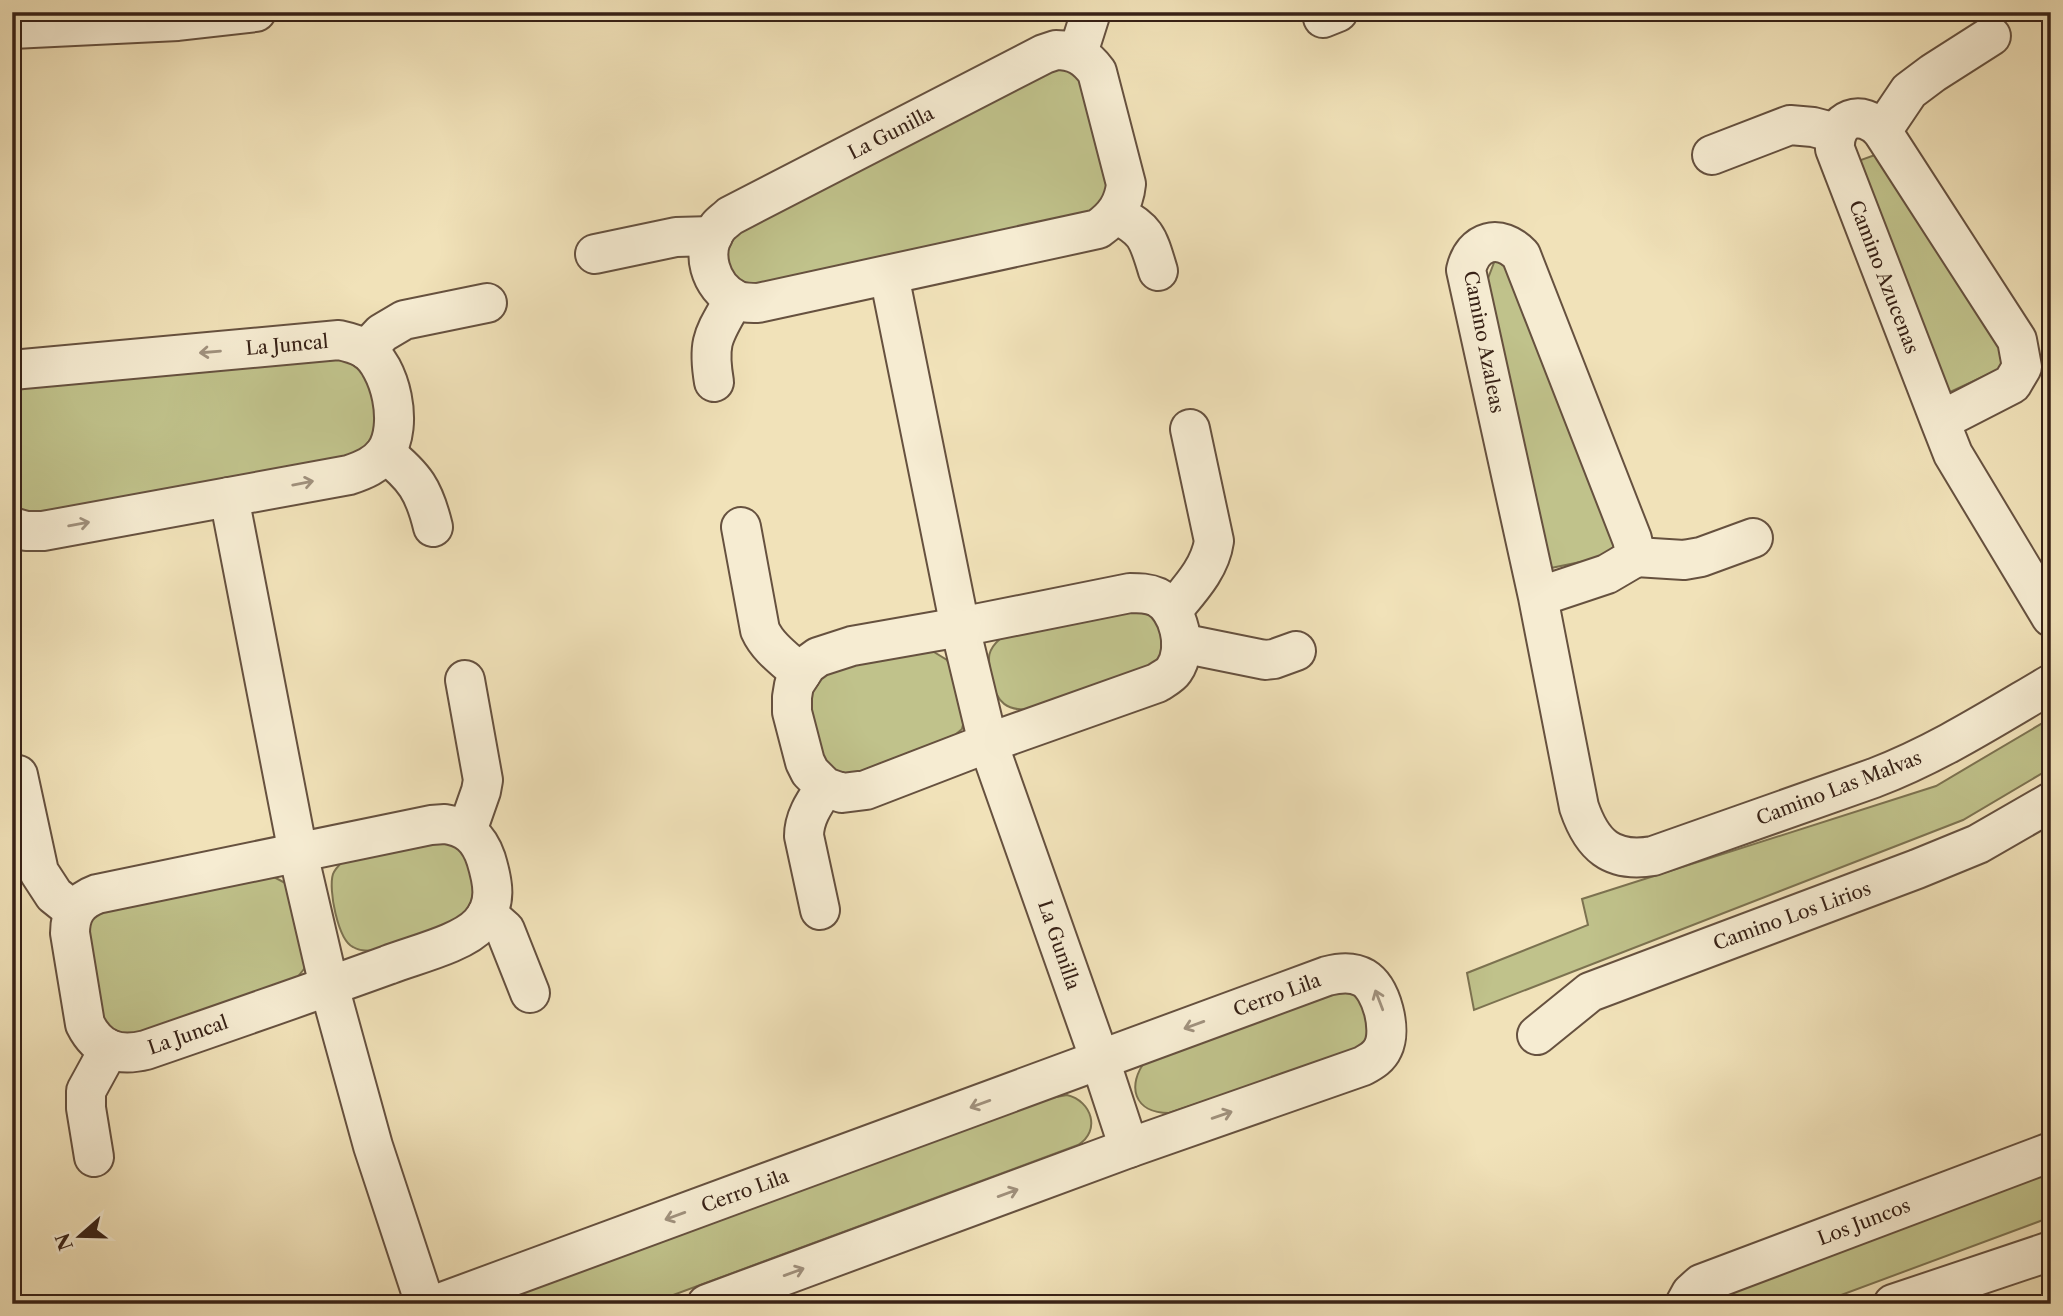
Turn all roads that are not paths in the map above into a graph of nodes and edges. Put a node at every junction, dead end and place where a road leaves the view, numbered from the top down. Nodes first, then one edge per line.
1 (256, 12) edge
2 (1091, 12) edge
3 (12, 29) edge
4 (1990, 36) dead end
5 (1078, 53) junction
6 (1882, 131) junction
7 (1836, 133) junction
8 (1712, 155) dead end
9 (1115, 214) junction
10 (713, 236) junction
11 (595, 254) dead end
12 (1158, 271) dead end
13 (889, 275) junction
14 (734, 299) junction
15 (487, 303) dead end
16 (366, 350) junction
17 (2037, 366) edge
18 (12, 370) edge
19 (714, 382) dead end
20 (1940, 421) junction
21 (1190, 429) dead end
22 (385, 453) junction
23 (229, 497) junction
24 (12, 527) edge
25 (433, 527) dead end
26 (741, 527) dead end
27 (1754, 538) dead end
28 (1636, 557) junction
29 (1538, 597) junction
30 (2051, 617) edge
31 (960, 627) junction
32 (1177, 627) junction
33 (1296, 651) dead end
34 (801, 674) junction
35 (465, 680) dead end
36 (2051, 684) edge
37 (988, 743) junction
38 (18, 775) dead end
39 (825, 787) junction
40 (2051, 802) edge
41 (467, 831) junction
42 (299, 853) junction
43 (1614, 854) joint
44 (820, 909) dead end
45 (74, 911) junction
46 (487, 914) junction
47 (329, 986) junction
48 (530, 993) dead end
49 (1537, 1035) dead end
50 (109, 1049) junction
51 (1100, 1060) junction
52 (1129, 1148) junction
53 (2051, 1152) edge
54 (94, 1157) dead end
55 (2051, 1251) edge
56 (425, 1304) edge
57 (437, 1304) edge
58 (707, 1304) edge
59 (1685, 1304) edge
60 (1893, 1304) edge

1 - 3 street
2 - 5 street
4 - 6 street
5 - 9 street
5 - 10 street, La Gunilla
6 - 7 street
6 - 17 street
7 - 8 street
7 - 20 street, Camino Azucenas
9 - 12 street
9 - 13 street
10 - 11 street
10 - 14 street
13 - 14 street
13 - 31 street, La Gunilla
14 - 19 street
15 - 16 street
16 -> 18 street, La Juncal
16 - 22 street
17 - 20 street
20 - 30 street, Camino Azucenas
21 - 32 street
23 -> 22 street
22 - 25 street
24 -> 23 street
23 - 42 street
26 - 34 street
27 - 28 street
28 - 29 street
28 - 29 street, Camino Azaleas
29 - 43 street, Camino Azaleas
31 - 32 street
31 - 34 street
31 - 37 street, La Gunilla
32 - 33 street
32 - 37 street
34 - 39 street
35 - 41 street
36 - 43 street, Camino Las Malvas
37 - 39 street
37 - 51 street, La Gunilla
38 - 45 street
39 - 44 street
40 - 49 street, Camino Los Lirios
41 - 42 street
41 - 46 street
42 - 45 street
42 - 47 street
45 - 50 street
46 - 47 street, La Juncal
46 - 48 street
47 - 50 street, La Juncal
47 - 56 street
50 - 54 street
51 - 52 street, La Gunilla
52 -> 51 street, Cerro Lila
51 -> 57 street, Cerro Lila
58 -> 52 street, Cerro Lila
53 - 59 street, Los Juncos
55 - 60 street

